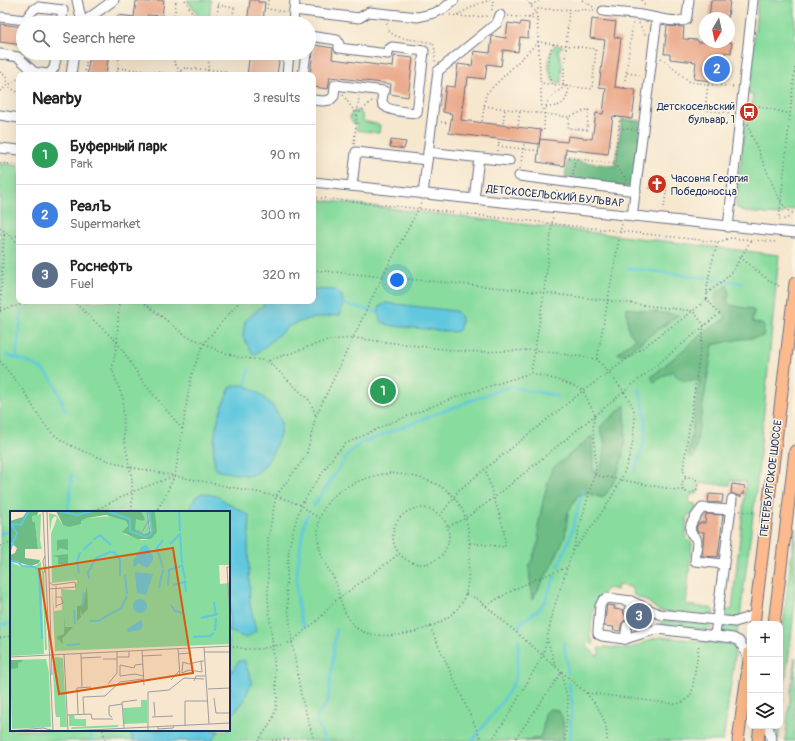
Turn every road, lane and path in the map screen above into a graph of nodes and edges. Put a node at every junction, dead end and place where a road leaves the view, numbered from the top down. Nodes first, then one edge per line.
1 (77, 0) edge
2 (114, 0) edge
3 (176, 0) edge
4 (185, 0) edge
5 (218, 0) edge
6 (268, 0) edge
7 (295, 0) edge
8 (454, 0) edge
9 (490, 0) edge
10 (527, 0) edge
11 (540, 0) edge
12 (582, 0) edge
13 (641, 0) edge
14 (689, 0) edge
15 (753, 0) edge
16 (645, 4) dead end
17 (218, 5) junction
18 (531, 6) junction
19 (569, 9) junction
20 (603, 11) dead end
21 (294, 12) junction
22 (535, 12) junction
23 (434, 13) junction
24 (175, 14) joint
25 (500, 15) junction
26 (634, 15) junction
27 (28, 16) edge
28 (62, 16) edge
29 (80, 16) edge
30 (92, 16) edge
31 (173, 16) edge
32 (194, 16) edge
33 (217, 16) edge
34 (233, 16) edge
35 (294, 16) edge
36 (456, 16) junction
37 (0, 17) edge
38 (529, 18) junction
39 (657, 18) junction
40 (16, 19) edge
41 (538, 19) junction
42 (316, 37) edge
43 (538, 42) junction
44 (553, 44) junction
45 (567, 45) junction
46 (656, 53) junction
47 (0, 54) edge
48 (16, 57) edge
49 (21, 60) edge
50 (56, 60) edge
51 (73, 60) edge
52 (87, 60) edge
53 (119, 60) edge
54 (174, 60) edge
55 (209, 60) edge
56 (288, 60) edge
57 (305, 60) edge
58 (795, 67) edge
59 (118, 68) junction
60 (208, 70) junction
61 (180, 71) joint
62 (0, 72) edge
63 (34, 72) edge
64 (51, 72) edge
65 (71, 72) edge
66 (85, 72) edge
67 (117, 72) edge
68 (156, 72) edge
69 (227, 72) edge
70 (287, 72) edge
71 (303, 72) edge
72 (16, 80) edge
73 (540, 83) junction
74 (552, 84) junction
75 (708, 84) junction
76 (335, 85) junction
77 (7, 86) junction
78 (563, 86) junction
79 (567, 86) junction
80 (360, 88) junction
81 (624, 88) dead end
82 (738, 88) dead end
83 (0, 91) edge
84 (16, 91) edge
85 (384, 91) junction
86 (316, 101) edge
87 (646, 104) junction
88 (484, 106) junction
89 (546, 107) junction
90 (748, 108) dead end
91 (505, 109) junction
92 (705, 110) junction
93 (520, 111) junction
94 (542, 113) junction
95 (545, 114) junction
96 (735, 114) dead end
97 (790, 114) junction
98 (357, 115) junction
99 (0, 116) edge
100 (570, 117) junction
101 (620, 117) dead end
102 (16, 118) edge
103 (747, 119) dead end
104 (482, 120) dead end
105 (503, 123) dead end
106 (518, 125) dead end
107 (619, 128) junction
108 (544, 130) dead end
109 (643, 131) junction
110 (524, 144) dead end
111 (498, 146) dead end
112 (0, 148) edge
113 (523, 149) junction
114 (16, 150) edge
115 (539, 151) dead end
116 (356, 152) junction
117 (428, 156) junction
118 (565, 157) dead end
119 (479, 158) junction
120 (575, 158) junction
121 (509, 161) dead end
122 (0, 163) edge
123 (614, 164) junction
124 (16, 165) edge
125 (519, 176) joint
126 (316, 182) edge
127 (572, 183) junction
128 (352, 186) junction
129 (665, 186) dead end
130 (636, 191) junction
131 (423, 194) junction
132 (316, 197) edge
133 (474, 199) junction
134 (781, 201) junction
135 (664, 207) dead end
136 (419, 208) junction
137 (628, 216) junction
138 (552, 223) junction
139 (728, 227) junction
140 (0, 228) edge
141 (621, 231) junction
142 (795, 233) edge
143 (0, 234) edge
144 (4, 235) junction
145 (10, 235) junction
146 (16, 236) edge
147 (751, 240) junction
148 (16, 242) edge
149 (718, 242) junction
150 (776, 242) dead end
151 (740, 257) junction
152 (316, 270) edge
153 (382, 277) junction
154 (795, 283) edge
155 (779, 286) dead end
156 (544, 293) junction
157 (707, 293) junction
158 (708, 299) junction
159 (608, 301) junction
160 (25, 304) edge
161 (76, 304) edge
162 (119, 304) edge
163 (146, 304) edge
164 (237, 304) edge
165 (0, 311) edge
166 (693, 311) junction
167 (704, 325) junction
168 (354, 338) junction
169 (117, 342) junction
170 (204, 343) junction
171 (534, 350) junction
172 (596, 359) junction
173 (0, 361) edge
174 (268, 361) junction
175 (608, 372) junction
176 (531, 373) junction
177 (583, 391) junction
178 (623, 392) junction
179 (595, 415) junction
180 (316, 416) junction
181 (183, 430) junction
182 (795, 451) edge
183 (130, 467) junction
184 (485, 469) junction
185 (595, 475) junction
186 (175, 476) junction
187 (686, 478) junction
188 (621, 480) junction
189 (684, 490) junction
190 (132, 492) junction
191 (276, 496) junction
192 (453, 496) junction
193 (494, 497) junction
194 (732, 498) dead end
195 (301, 505) junction
196 (731, 510) junction
197 (93, 511) edge
198 (132, 511) edge
199 (157, 511) edge
200 (756, 513) dead end
201 (440, 516) junction
202 (319, 517) junction
203 (466, 518) junction
204 (447, 527) junction
205 (10, 543) edge
206 (470, 543) junction
207 (0, 546) edge
208 (573, 550) junction
209 (399, 554) junction
210 (723, 564) junction
211 (568, 567) junction
212 (466, 594) junction
213 (340, 598) junction
214 (630, 601) junction
215 (486, 606) junction
216 (629, 612) dead end
217 (717, 620) junction
218 (754, 620) edge
219 (774, 621) edge
220 (627, 626) dead end
221 (430, 627) junction
222 (701, 634) junction
223 (715, 635) junction
224 (10, 636) edge
225 (0, 638) edge
226 (625, 639) junction
227 (547, 640) junction
228 (292, 642) junction
229 (230, 645) edge
230 (272, 647) junction
231 (747, 651) edge
232 (543, 655) junction
233 (750, 657) edge
234 (557, 668) junction
235 (561, 672) junction
236 (586, 693) junction
237 (760, 729) edge
238 (769, 729) edge
239 (103, 731) edge
240 (260, 740) edge
241 (105, 741) edge
242 (272, 741) edge
243 (292, 741) edge
244 (314, 741) edge
245 (482, 741) edge
246 (491, 741) edge
247 (514, 741) edge
248 (565, 741) edge
249 (607, 741) edge
250 (738, 741) edge
251 (758, 741) edge
252 (772, 741) edge

1 - 29 street
2 - 30 street
3 - 24 path
4 - 32 path
5 - 17 path
6 - 21 path
7 - 21 street
8 - 23 street
9 - 36 path
10 - 18 path
11 - 18 path
12 - 19 path
13 - 16 path
14 - 39 street
15 - 139 street
17 - 33 path
17 - 34 path
18 - 22 path
19 - 22 path
19 - 45 path
20 - 26 street
21 - 23 street
21 - 35 street
22 - 38 path
22 - 41 path
23 - 36 path
24 - 31 path
25 - 36 path
25 - 38 path
25 - 117 street
26 - 39 street
26 - 46 path
26 - 81 path
27 - 28 street
37 - 40 street
38 - 41 path
39 - 46 street
41 - 43 path
42 - 85 street
43 - 44 path
43 - 73 path
43 - 88 path
44 - 45 path
44 - 74 path
45 - 78 path
45 - 79 path
46 - 75 path
46 - 87 street
47 - 48 street
49 - 63 street
50 - 64 street
51 - 65 street
52 - 66 path
53 - 59 path
54 - 61 path
55 - 60 path
56 - 70 street
57 - 71 street
58 - 97 path
59 - 67 path
59 - 68 path
60 - 61 path
60 - 69 path
62 - 77 path
72 - 77 path
73 - 74 path
73 - 94 path
74 - 78 path
75 - 82 path
75 - 92 path
76 - 80 street
76 - 86 street
76 - 98 path
77 - 83 path
77 - 84 path
78 - 79 path
79 - 89 path
79 - 89 path
80 - 85 street
80 - 98 path
85 - 98 path
87 - 92 path
87 - 109 street
88 - 91 path
88 - 104 path
89 - 95 path
90 - 97 path
91 - 93 path
91 - 105 path
92 - 96 path
93 - 94 path
93 - 106 path
94 - 95 path
95 - 100 path
95 - 108 path
97 - 134 path
98 - 116 path
99 - 102 street
100 - 100 path
101 - 107 path
103 - 134 path
107 - 109 path
107 - 123 path
109 - 130 street
110 - 113 path
111 - 113 path
112 - 114 street
113 - 115 path
113 - 125 path
116 - 117 street
116 - 128 street
117 - 119 street
117 - 131 street
118 - 120 path
119 - 121 street
119 - 133 street
120 - 123 path
120 - 127 path
122 - 124 path
123 - 130 path
125 - 127 street
126 - 128 street, ДЕТСКОСЕЛЬСКИЙ БУЛЬВАР
127 - 130 street
128 - 131 street, ДЕТСКОСЕЛЬСКИЙ БУЛЬВАР
129 - 135 path
130 - 137 street
131 - 133 street, ДЕТСКОСЕЛЬСКИЙ БУЛЬВАР
132 - 136 path
133 - 137 street, ДЕТСКОСЕЛЬСКИЙ БУЛЬВАР
134 - 134 path
136 - 138 path
136 - 153 path
137 - 139 street, ДЕТСКОСЕЛЬСКИЙ БУЛЬВАР
137 - 141 path
138 - 141 path
138 - 156 path
139 - 142 street, ДЕТСКОСЕЛЬСКИЙ БУЛЬВАР
140 - 145 path
141 - 149 path
141 - 159 path
143 - 144 path
144 - 145 path
144 - 165 path
145 - 146 path
145 - 148 path
147 - 149 path
147 - 150 path
147 - 151 path
149 - 157 path
151 - 155 path
151 - 157 path
152 - 153 path
153 - 156 path
153 - 168 path
154 - 218 main road, ПЕТЕРБУРГСКОЕ ШОССЕ
156 - 159 path
156 - 171 path
157 - 158 path
158 - 166 path
158 - 167 path
159 - 166 path
159 - 172 path
160 - 165 path
161 - 169 path
162 - 169 path
163 - 170 path
164 - 170 path
166 - 167 path
166 - 175 path
167 - 178 path
167 - 187 path
168 - 171 path
168 - 174 path
168 - 180 path
169 - 181 path
169 - 183 path
170 - 174 path
170 - 181 path
171 - 172 path
171 - 176 path
172 - 175 path
173 - 183 path
174 - 180 path
175 - 177 path
175 - 178 path
176 - 177 path
176 - 195 path
177 - 179 path
177 - 184 path
178 - 179 path
178 - 188 path
179 - 185 path
179 - 193 path
180 - 191 path
181 - 186 path
182 - 219 main road, ПЕТЕРБУРГСКОЕ ШОССЕ
183 - 186 path
183 - 190 path
184 - 192 path
184 - 193 path
185 - 188 path
185 - 208 path
186 - 190 path
186 - 191 path
186 - 199 path
187 - 189 path
187 - 189 path
188 - 189 path
188 - 208 path
190 - 197 path
190 - 198 path
191 - 195 path
191 - 230 path
192 - 201 path
192 - 202 path
192 - 203 path
193 - 203 path
193 - 206 path
194 - 196 street
195 - 202 path
195 - 228 path
196 - 200 path
196 - 210 street
196 - 210 street
201 - 204 path
201 - 209 path
202 - 213 path
203 - 204 path
203 - 206 path
204 - 209 path
205 - 207 path
206 - 212 path
208 - 211 path
209 - 213 path
210 - 217 street
211 - 215 path
211 - 227 path
212 - 215 path
212 - 221 path
213 - 221 path
213 - 228 path
214 - 216 street
214 - 217 street
214 - 226 street
215 - 232 path
217 - 218 street
217 - 223 street
220 - 226 street
221 - 245 path
222 - 223 street
222 - 226 street
222 - 236 path
223 - 231 street
224 - 225 path
227 - 232 path
227 - 234 path
228 - 230 path
228 - 244 path
229 - 230 path
230 - 240 path
232 - 234 path
232 - 246 path
233 - 250 main road
234 - 235 path
235 - 236 path
235 - 247 path
235 - 248 path
236 - 249 path
237 - 251 main road
238 - 252 street
239 - 241 path
242 - 243 path

